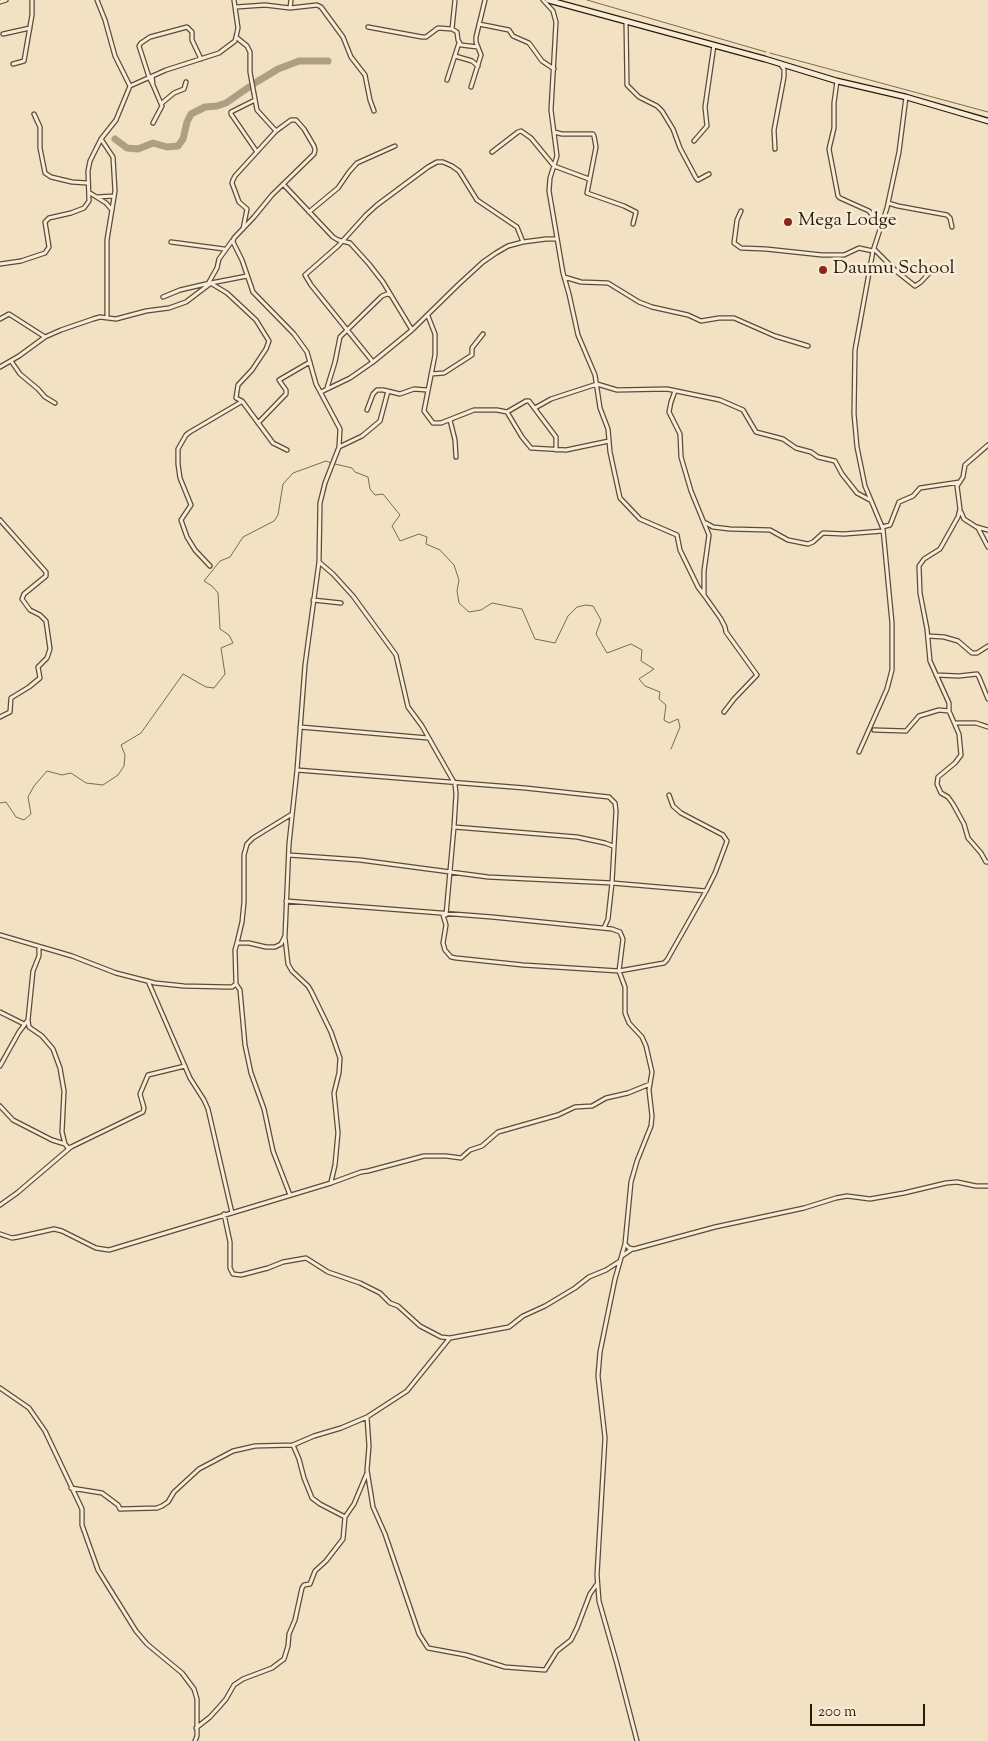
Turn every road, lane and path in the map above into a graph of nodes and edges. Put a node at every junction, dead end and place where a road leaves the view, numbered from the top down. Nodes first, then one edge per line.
1 (6, 0) edge
2 (32, 0) edge
3 (97, 0) edge
4 (234, 0) edge
5 (291, 0) edge
6 (455, 0) edge
7 (485, 0) edge
8 (544, 0) edge
9 (548, 0) edge
10 (0, 2) edge
11 (236, 7) junction
12 (290, 8) junction
13 (626, 21) junction
14 (480, 24) junction
15 (368, 27) dead end
16 (30, 28) junction
17 (452, 29) junction
18 (3, 34) dead end
19 (236, 37) junction
20 (459, 43) junction
21 (714, 45) junction
22 (478, 47) junction
23 (456, 56) junction
24 (201, 59) junction
25 (13, 64) dead end
26 (781, 65) junction
27 (478, 66) junction
28 (554, 69) junction
29 (150, 77) junction
30 (448, 80) dead end
31 (838, 81) junction
32 (186, 82) dead end
33 (130, 86) junction
34 (471, 87) dead end
35 (906, 97) junction
36 (255, 100) junction
37 (162, 103) junction
38 (374, 111) dead end
39 (34, 114) dead end
40 (988, 121) edge
41 (153, 124) dead end
42 (276, 131) junction
43 (554, 132) junction
44 (101, 139) junction
45 (694, 141) dead end
46 (395, 146) dead end
47 (775, 149) dead end
48 (257, 152) junction
49 (492, 152) dead end
50 (554, 166) junction
51 (709, 174) dead end
52 (589, 179) junction
53 (87, 183) junction
54 (283, 184) junction
55 (90, 193) junction
56 (114, 196) junction
57 (97, 197) junction
58 (887, 202) junction
59 (112, 211) junction
60 (740, 211) dead end
61 (309, 212) junction
62 (882, 223) junction
63 (633, 224) dead end
64 (952, 227) dead end
65 (242, 230) junction
66 (556, 233) junction
67 (546, 239) junction
68 (558, 239) junction
69 (233, 240) junction
70 (338, 240) junction
71 (344, 241) junction
72 (171, 242) dead end
73 (522, 242) junction
74 (338, 246) junction
75 (224, 249) junction
76 (874, 250) junction
77 (0, 264) edge
78 (933, 269) dead end
79 (247, 276) junction
80 (564, 278) junction
81 (211, 283) junction
82 (391, 295) junction
83 (163, 297) dead end
84 (428, 316) junction
85 (107, 318) junction
86 (0, 319) edge
87 (346, 330) junction
88 (412, 330) junction
89 (483, 334) dead end
90 (45, 337) junction
91 (808, 346) dead end
92 (11, 361) junction
93 (310, 362) junction
94 (372, 362) junction
95 (0, 367) edge
96 (431, 374) junction
97 (597, 384) junction
98 (326, 389) junction
99 (428, 390) junction
100 (388, 391) junction
101 (675, 391) junction
102 (321, 392) junction
103 (242, 402) junction
104 (55, 403) dead end
105 (535, 408) junction
106 (367, 410) dead end
107 (507, 412) junction
108 (450, 420) junction
109 (258, 423) junction
110 (609, 441) junction
111 (988, 445) edge
112 (339, 448) junction
113 (287, 450) dead end
114 (556, 450) junction
115 (456, 458) dead end
116 (960, 482) junction
117 (871, 500) junction
118 (960, 509) junction
119 (0, 520) edge
120 (704, 520) junction
121 (976, 526) junction
122 (883, 529) junction
123 (988, 530) edge
124 (988, 547) edge
125 (319, 562) junction
126 (210, 566) dead end
127 (704, 595) junction
128 (313, 600) junction
129 (341, 603) dead end
130 (928, 636) junction
131 (988, 646) edge
132 (936, 674) junction
133 (988, 698) edge
134 (949, 711) junction
135 (724, 712) dead end
136 (0, 717) edge
137 (954, 723) junction
138 (300, 727) junction
139 (988, 727) edge
140 (874, 730) dead end
141 (428, 738) junction
142 (859, 752) dead end
143 (297, 770) junction
144 (455, 784) junction
145 (669, 795) dead end
146 (292, 814) junction
147 (454, 826) junction
148 (613, 846) junction
149 (289, 855) junction
150 (988, 862) edge
151 (449, 871) junction
152 (612, 882) junction
153 (706, 891) junction
154 (286, 901) junction
155 (444, 915) junction
156 (604, 929) junction
157 (0, 935) edge
158 (285, 936) junction
159 (237, 943) junction
160 (39, 947) junction
161 (619, 971) junction
162 (148, 981) junction
163 (236, 984) junction
164 (0, 1012) edge
165 (28, 1020) junction
166 (24, 1024) junction
167 (29, 1027) junction
168 (0, 1066) edge
169 (185, 1066) junction
170 (651, 1084) junction
171 (0, 1106) edge
172 (65, 1144) junction
173 (71, 1148) junction
174 (331, 1183) junction
175 (988, 1186) edge
176 (290, 1195) junction
177 (0, 1205) edge
178 (232, 1213) junction
179 (224, 1214) junction
180 (0, 1234) edge
181 (625, 1244) junction
182 (632, 1249) junction
183 (621, 1258) junction
184 (441, 1337) junction
185 (450, 1338) junction
186 (444, 1345) junction
187 (0, 1388) edge
188 (367, 1417) junction
189 (293, 1446) junction
190 (367, 1470) junction
191 (71, 1488) junction
192 (346, 1517) junction
193 (598, 1582) junction
194 (196, 1728) junction
195 (195, 1741) edge
196 (636, 1741) edge

1 - 10 street
2 - 16 street
3 - 33 street
4 - 11 street
5 - 12 street
6 - 17 street
7 - 14 street
8 - 28 street
9 - 13 main road
11 - 12 street
11 - 19 street
12 - 38 street
13 - 21 main road
13 - 51 street
14 - 22 street
14 - 28 street
15 - 17 street
16 - 18 street
16 - 25 street
17 - 20 street
19 - 24 street
19 - 36 street
20 - 22 street
20 - 23 street
21 - 26 main road
21 - 45 street
22 - 27 street
23 - 27 street
23 - 30 street
24 - 29 street
24 - 29 street
26 - 31 main road
26 - 47 street
27 - 34 street
28 - 43 street
29 - 33 street
29 - 37 street
31 - 35 main road
31 - 62 street
32 - 37 street
33 - 44 street
35 - 40 main road
35 - 58 street
36 - 42 street
36 - 48 street
37 - 41 street
39 - 53 street
42 - 48 street
42 - 54 street
43 - 50 street
43 - 52 street
44 - 53 street
44 - 56 street
46 - 61 street
48 - 65 street
49 - 50 street
50 - 52 street
50 - 66 street
52 - 63 street
53 - 55 street
54 - 61 street
54 - 65 street
55 - 57 street
55 - 77 street
56 - 57 street
56 - 59 street
57 - 59 street
58 - 62 street
58 - 64 street
59 - 85 street
60 - 76 street
61 - 70 street
62 - 76 street
65 - 69 street
66 - 67 street
66 - 68 street
67 - 68 street
67 - 73 street
68 - 80 street
69 - 75 street
69 - 79 street
70 - 71 street
70 - 74 street
71 - 73 street
71 - 74 street
71 - 82 street
72 - 75 street
73 - 84 street
74 - 87 street
75 - 81 street
76 - 78 street
76 - 117 street
79 - 81 street
79 - 93 street
80 - 91 street
80 - 97 street
81 - 83 street
81 - 85 street
81 - 103 street
82 - 87 street
82 - 88 street
84 - 88 street
84 - 96 street
85 - 90 street
86 - 90 street
87 - 94 street
87 - 98 street
88 - 94 street
89 - 96 street
90 - 92 street
92 - 95 street
92 - 104 street
93 - 102 street
93 - 109 street
94 - 98 street
96 - 99 street
97 - 101 street
97 - 105 street
97 - 110 street
98 - 102 street
99 - 100 street
99 - 108 street
100 - 106 street
100 - 112 street
101 - 117 street
101 - 120 street
102 - 112 street
103 - 109 street
103 - 126 street
105 - 107 street
105 - 114 street
107 - 108 street
107 - 114 street
108 - 115 street
109 - 113 street
110 - 114 street
110 - 127 street
111 - 116 street
112 - 125 street
116 - 118 street
116 - 122 street
117 - 122 street
118 - 121 street
118 - 130 street
119 - 136 street
120 - 122 street
120 - 127 street
121 - 123 street
121 - 124 street
122 - 142 street
125 - 128 street
125 - 141 street
127 - 135 street
128 - 129 street
128 - 138 street
130 - 131 street
130 - 132 street
132 - 133 street
132 - 134 street
134 - 137 street
134 - 140 street
137 - 139 street
137 - 150 street
138 - 141 street
138 - 143 street
141 - 144 street
143 - 144 street
143 - 146 street
144 - 147 street
144 - 148 street
145 - 153 street
146 - 149 street
146 - 159 street
147 - 148 street
147 - 151 street
148 - 152 street
149 - 151 street
149 - 154 street
151 - 152 street
151 - 155 street
152 - 153 street
152 - 156 street
153 - 161 street
154 - 155 street
154 - 158 street
155 - 156 street
155 - 161 street
156 - 161 street
157 - 160 street
158 - 159 street
158 - 174 street
159 - 163 street
160 - 162 street
160 - 165 street
161 - 170 street
162 - 163 street
162 - 169 street
163 - 176 street
164 - 166 street
165 - 166 street
165 - 167 street
166 - 167 street
166 - 168 street
167 - 172 street
169 - 173 street
169 - 178 street
170 - 174 street
170 - 181 street
171 - 172 street
172 - 173 street
173 - 177 street
174 - 176 street
175 - 182 street
176 - 178 street
178 - 179 street
179 - 180 street
179 - 184 street
181 - 182 street
181 - 183 street
182 - 183 street
183 - 185 street
183 - 193 street
184 - 185 street
184 - 186 street
185 - 186 street
186 - 188 street
187 - 191 street
188 - 189 street
188 - 190 street
189 - 191 street
189 - 192 street
190 - 192 street
190 - 193 street
191 - 194 street
192 - 194 street
193 - 196 street
194 - 195 street

